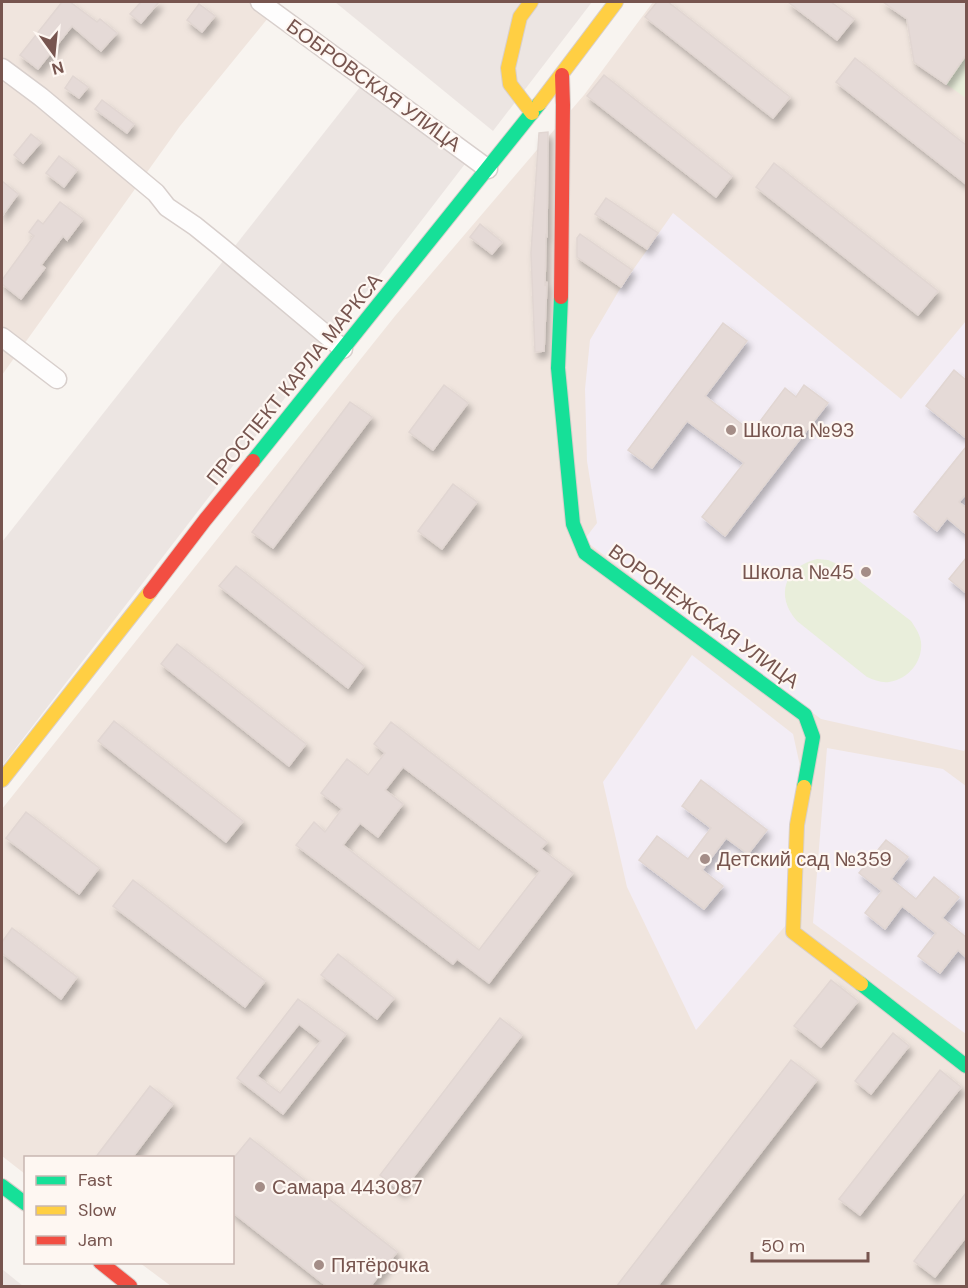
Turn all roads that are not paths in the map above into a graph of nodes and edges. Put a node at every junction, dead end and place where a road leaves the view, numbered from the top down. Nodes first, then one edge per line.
1 (260, 2) edge
2 (531, 2) edge
3 (615, 2) edge
4 (2, 68) edge
5 (562, 75) junction
6 (532, 113) junction
7 (489, 169) junction
8 (2, 337) edge
9 (343, 349) junction
10 (57, 379) dead end
11 (2, 780) edge
12 (966, 1066) edge
13 (2, 1186) edge
14 (24, 1202) edge
15 (101, 1264) edge
16 (130, 1287) edge

1 - 7 street, БОБРОВСКАЯ УЛИЦА
2 - 6 street
3 - 5 street, ПРОСПЕКТ КАРЛА МАРКСА
4 - 9 street
5 - 6 street, ПРОСПЕКТ КАРЛА МАРКСА
5 - 12 street, ВОРОНЕЖСКАЯ УЛИЦА
6 - 7 street, ПРОСПЕКТ КАРЛА МАРКСА
7 - 9 street, ПРОСПЕКТ КАРЛА МАРКСА
8 - 10 street
9 - 11 street, ПРОСПЕКТ КАРЛА МАРКСА
13 - 14 street
15 - 16 street

